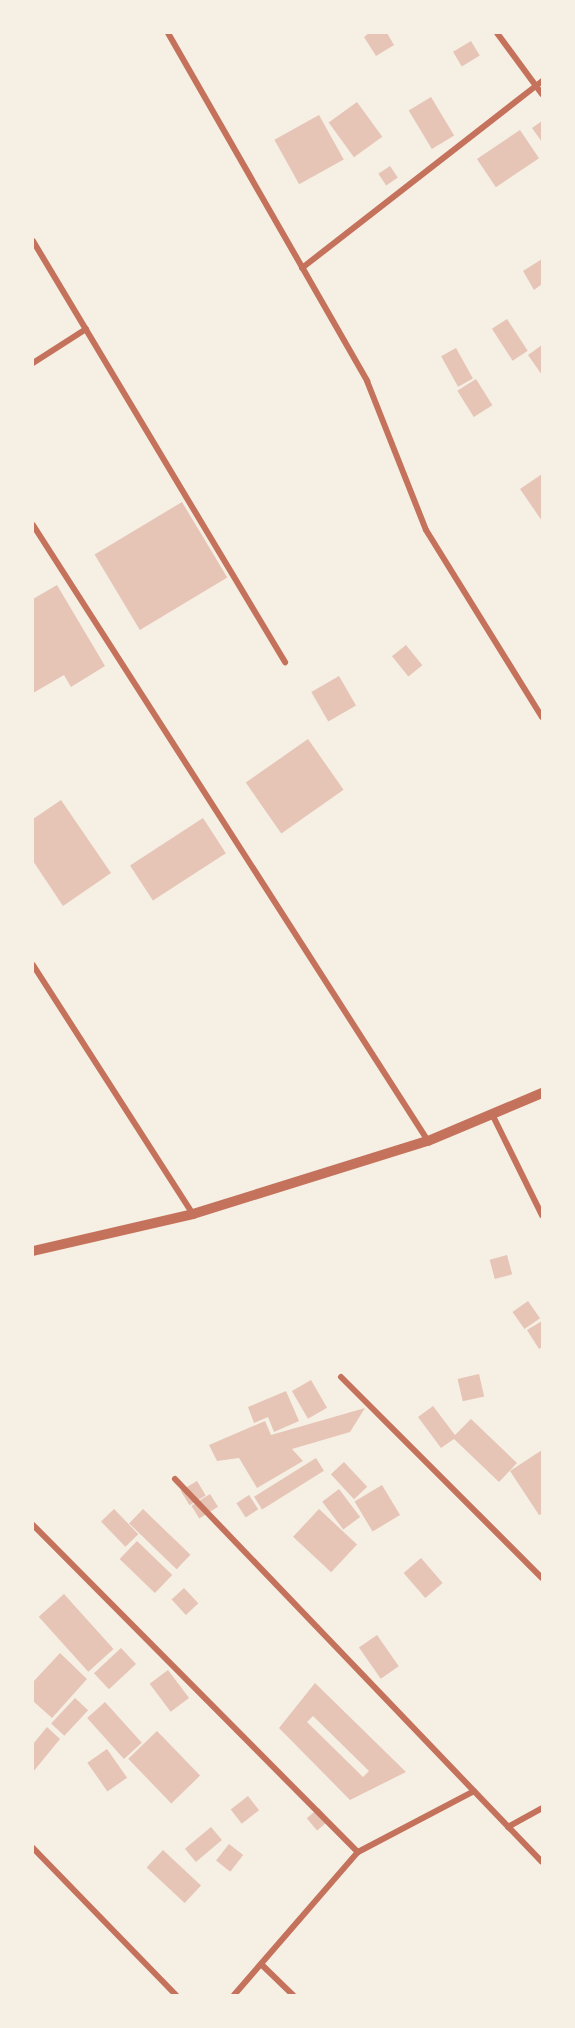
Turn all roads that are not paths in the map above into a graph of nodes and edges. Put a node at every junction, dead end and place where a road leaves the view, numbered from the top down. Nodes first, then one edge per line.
1 (168, 33) edge
2 (497, 33) edge
3 (542, 81) edge
4 (535, 86) junction
5 (542, 94) edge
6 (33, 241) edge
7 (302, 268) junction
8 (86, 329) junction
9 (33, 363) edge
10 (33, 525) edge
11 (285, 662) dead end
12 (542, 717) edge
13 (33, 965) edge
14 (542, 1094) edge
15 (491, 1112) junction
16 (428, 1141) junction
17 (193, 1214) junction
18 (542, 1215) edge
19 (33, 1251) edge
20 (341, 1377) dead end
21 (175, 1479) dead end
22 (33, 1525) edge
23 (542, 1578) edge
24 (474, 1791) junction
25 (542, 1808) edge
26 (508, 1827) junction
27 (33, 1848) edge
28 (358, 1852) junction
29 (542, 1862) edge
30 (261, 1964) junction
31 (176, 1995) edge
32 (234, 1995) edge
33 (293, 1995) edge

1 - 7 street
2 - 4 street
3 - 4 street
4 - 5 street
4 - 7 street
6 - 8 street
7 - 12 street
8 - 9 street
8 - 11 street
10 - 16 street
13 - 17 street
14 - 15 street
15 - 16 street
15 - 18 street
16 - 17 street
17 - 19 street
20 - 23 street
21 - 24 street
22 - 28 street
24 - 26 street
24 - 28 street
25 - 26 street
26 - 29 street
27 - 31 street
28 - 30 street
30 - 32 street
30 - 33 street

